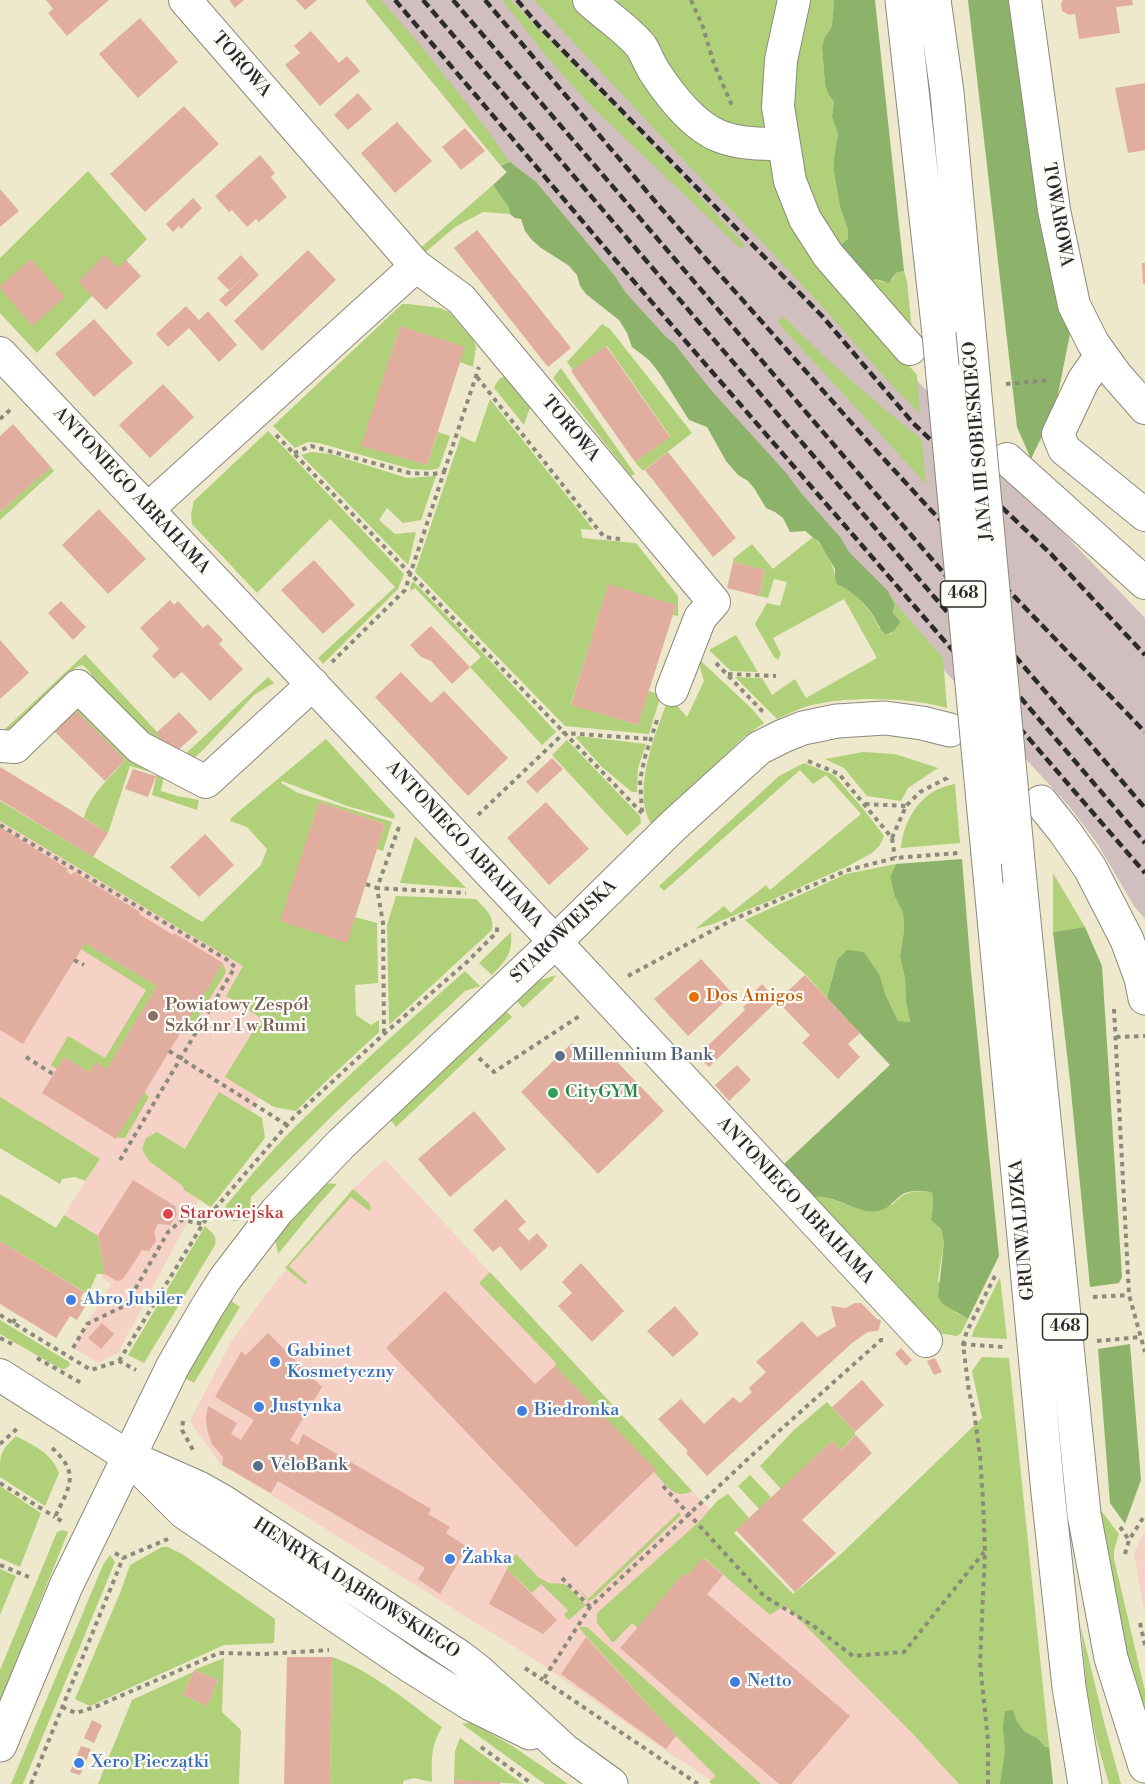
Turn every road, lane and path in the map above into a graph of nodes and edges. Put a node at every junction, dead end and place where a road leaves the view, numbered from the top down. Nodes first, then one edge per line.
1 (185, 0) edge
2 (589, 0) edge
3 (691, 0) edge
4 (794, 0) edge
5 (902, 0) edge
6 (934, 0) edge
7 (1025, 0) edge
8 (738, 141) junction
9 (783, 144) junction
10 (416, 266) junction
11 (910, 349) dead end
12 (0, 353) edge
13 (1101, 355) junction
14 (481, 360) dead end
15 (986, 379) junction
16 (1057, 379) dead end
17 (1145, 408) edge
18 (254, 413) junction
19 (294, 453) junction
20 (1007, 459) dead end
21 (444, 472) junction
22 (148, 509) junction
23 (1145, 515) edge
24 (411, 574) junction
25 (1145, 583) edge
26 (692, 640) junction
27 (322, 673) junction
28 (727, 674) junction
29 (776, 676) dead end
30 (672, 690) joint
31 (764, 713) dead end
32 (950, 730) dead end
33 (564, 733) junction
34 (651, 739) junction
35 (0, 746) edge
36 (799, 757) dead end
37 (950, 771) dead end
38 (1041, 802) dead end
39 (864, 804) junction
40 (906, 806) junction
41 (642, 813) junction
42 (475, 818) dead end
43 (643, 820) dead end
44 (401, 823) dead end
45 (0, 825) edge
46 (892, 838) junction
47 (978, 853) junction
48 (895, 858) junction
49 (1020, 882) joint
50 (366, 884) dead end
51 (377, 888) junction
52 (470, 893) dead end
53 (497, 921) dead end
54 (555, 942) junction
55 (74, 960) dead end
56 (84, 965) dead end
57 (604, 994) junction
58 (1145, 999) edge
59 (1113, 1005) dead end
60 (384, 1034) junction
61 (1145, 1036) edge
62 (1116, 1037) junction
63 (169, 1051) dead end
64 (26, 1057) dead end
65 (479, 1058) dead end
66 (181, 1059) junction
67 (53, 1074) dead end
68 (287, 1125) junction
69 (120, 1160) dead end
70 (204, 1224) junction
71 (1000, 1267) dead end
72 (1129, 1295) junction
73 (1086, 1297) dead end
74 (0, 1315) edge
75 (17, 1315) dead end
76 (13, 1323) junction
77 (1141, 1337) junction
78 (0, 1338) edge
79 (926, 1341) junction
80 (1096, 1341) dead end
81 (963, 1344) junction
82 (1003, 1347) dead end
83 (73, 1348) dead end
84 (21, 1350) dead end
85 (1145, 1352) edge
86 (31, 1355) dead end
87 (119, 1361) junction
88 (0, 1375) edge
89 (83, 1384) dead end
90 (164, 1386) junction
91 (20, 1426) dead end
92 (48, 1444) dead end
93 (0, 1445) edge
94 (199, 1454) dead end
95 (129, 1457) junction
96 (0, 1483) edge
97 (663, 1486) dead end
98 (689, 1515) junction
99 (1145, 1515) edge
100 (55, 1517) junction
101 (90, 1537) junction
102 (177, 1545) dead end
103 (985, 1552) junction
104 (123, 1558) junction
105 (1126, 1560) dead end
106 (0, 1565) edge
107 (29, 1577) dead end
108 (562, 1578) dead end
109 (590, 1607) junction
110 (1140, 1623) dead end
111 (328, 1644) dead end
112 (1145, 1645) edge
113 (524, 1667) dead end
114 (543, 1680) junction
115 (62, 1707) junction
116 (0, 1745) edge
117 (478, 1745) dead end
118 (1145, 1766) edge
119 (31, 1784) edge
120 (532, 1784) edge
121 (611, 1784) edge
122 (698, 1784) edge
123 (988, 1784) edge
124 (1085, 1784) edge

1 - 10 street, TOROWA
2 - 8 street
3 - 8 path
4 - 9 street
5 - 47 main road, JANA III SOBIESKIEGO / 468, bridge
6 - 15 main road, JANA III SOBIESKIEGO / 468
7 - 13 street, TOWAROWA
8 - 9 street
9 - 11 street
10 - 18 street
10 - 26 street, TOROWA
12 - 22 street, ANTONIEGO ABRAHAMA
13 - 17 street, TOWAROWA
13 - 23 street
14 - 21 path
15 - 16 path
15 - 49 main road, JANA III SOBIESKIEGO / 468, bridge
18 - 19 path
18 - 22 street
19 - 21 path
19 - 24 path
20 - 25 street
21 - 24 path
22 - 27 street, ANTONIEGO ABRAHAMA
24 - 27 path
24 - 33 path
26 - 28 path
26 - 30 street
27 - 35 street
27 - 54 street, ANTONIEGO ABRAHAMA
28 - 29 path
28 - 31 path
30 - 34 path
32 - 54 main road, STAROWIEJSKA
33 - 34 path
33 - 41 path
33 - 42 path
34 - 41 path
36 - 39 path
37 - 40 path
38 - 58 main road
39 - 40 path
39 - 46 path
40 - 46 path
41 - 43 path
44 - 51 path
45 - 66 path
46 - 48 path
47 - 48 path
47 - 124 main road, GRUNWALDZKA / 468
48 - 57 path
49 - 118 main road, GRUNWALDZKA / 468
50 - 51 path
51 - 52 path
51 - 60 path
53 - 60 path
54 - 57 street, ANTONIEGO ABRAHAMA
54 - 90 main road, STAROWIEJSKA
55 - 56 path
57 - 65 path
57 - 79 street, ANTONIEGO ABRAHAMA
59 - 62 path
60 - 68 path
61 - 62 path
62 - 72 path
63 - 66 path
64 - 67 path
66 - 68 path
66 - 69 path
68 - 70 path
70 - 83 path
70 - 87 path
71 - 81 path
72 - 73 path
72 - 77 path
74 - 76 path
75 - 76 path
76 - 87 path
77 - 80 path
77 - 85 path
78 - 84 path
79 - 81 path
79 - 98 path
81 - 82 path
81 - 103 path
86 - 89 path
87 - 90 path
88 - 95 street, HENRYKA DĄBROWSKIEGO
90 - 94 path
90 - 95 main road, STAROWIEJSKA
91 - 93 path
92 - 100 path
95 - 101 main road, STAROWIEJSKA
95 - 121 main road, HENRYKA DĄBROWSKIEGO
96 - 100 path
97 - 98 path
98 - 103 path
98 - 109 path
99 - 105 path
100 - 101 path
101 - 104 path
101 - 116 main road, STAROWIEJSKA
102 - 104 path
103 - 123 path
104 - 115 path
106 - 107 path
108 - 109 path
109 - 114 path
110 - 112 path
111 - 115 path
113 - 114 path
114 - 122 path
115 - 119 path
117 - 120 path

